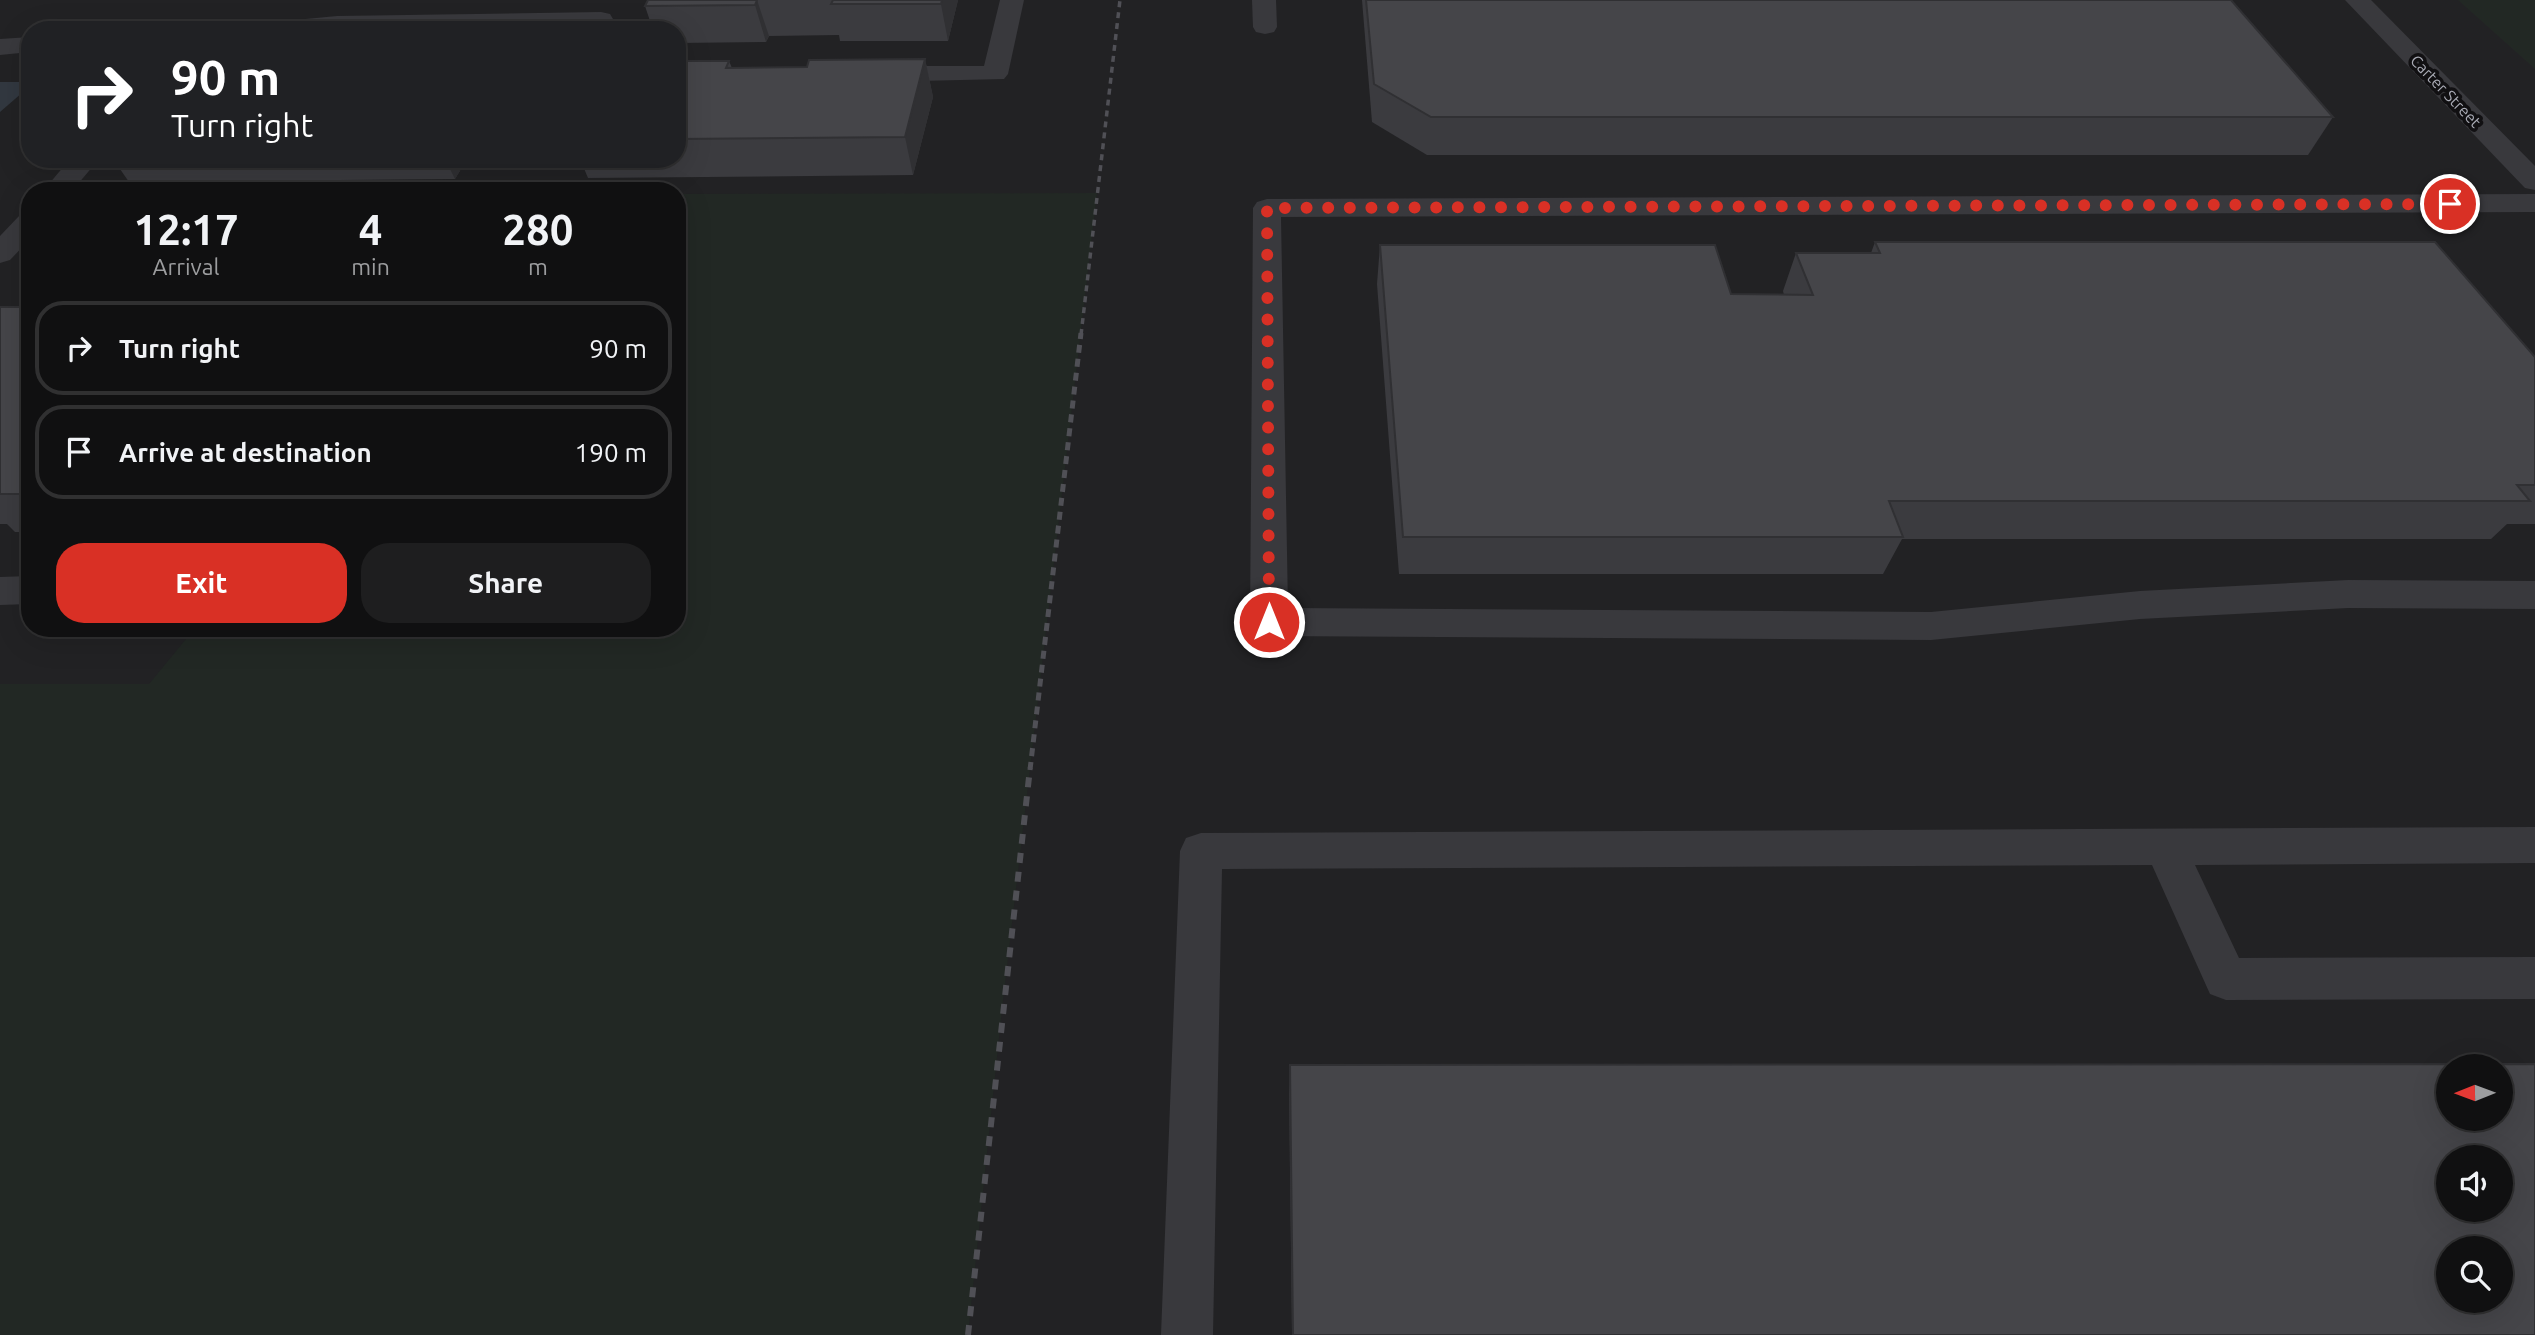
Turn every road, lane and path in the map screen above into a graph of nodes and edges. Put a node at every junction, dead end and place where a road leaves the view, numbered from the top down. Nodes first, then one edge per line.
1 (619, 0) edge
2 (1012, 0) edge
3 (1265, 0) edge
4 (2357, 0) edge
5 (600, 21) edge
6 (1265, 27) dead end
7 (21, 45) edge
8 (0, 47) edge
9 (857, 74) edge
10 (77, 168) edge
11 (65, 182) edge
12 (2535, 183) edge
13 (2535, 203) edge
14 (21, 231) edge
15 (0, 254) edge
16 (21, 590) edge
17 (0, 591) edge
18 (2535, 595) edge
19 (2535, 845) edge
20 (2165, 847) junction
21 (2535, 978) edge
22 (1187, 1335) edge

1 - 5 street
2 - 9 street
3 - 6 street
4 - 12 street, Carter Street
7 - 8 street
10 - 11 street
13 - 18 street
14 - 15 street
16 - 17 street
19 - 20 street
20 - 21 street
20 - 22 street

